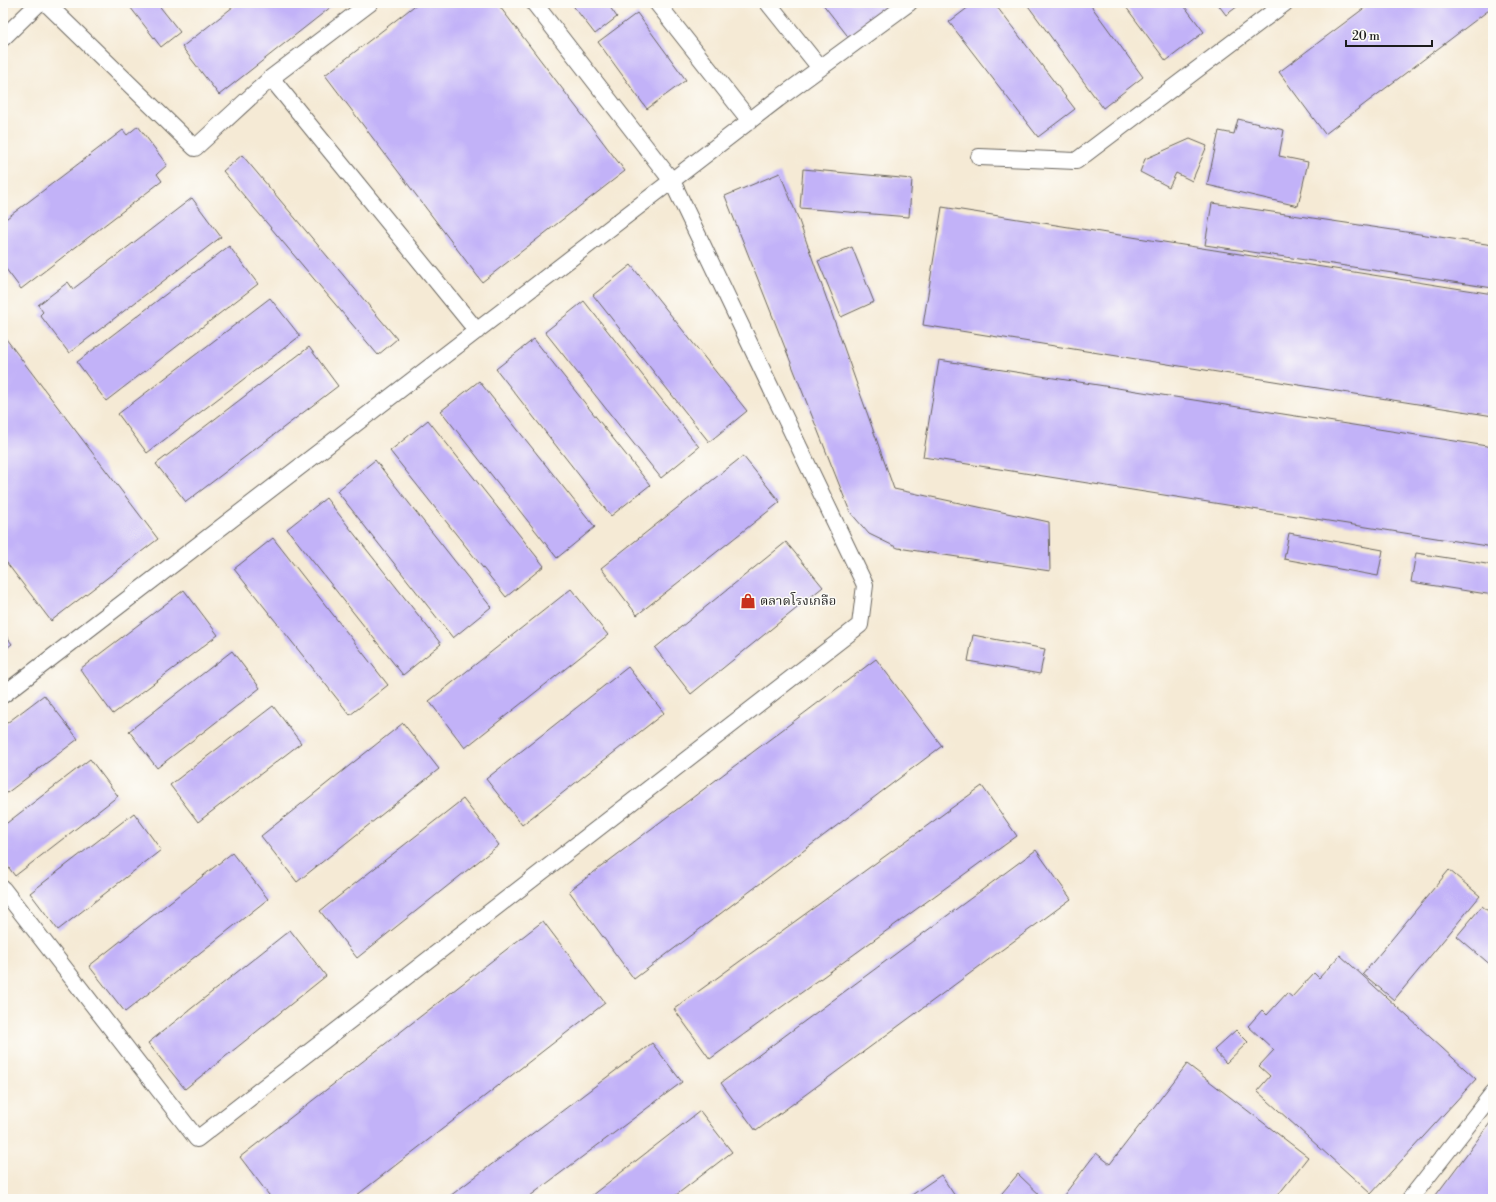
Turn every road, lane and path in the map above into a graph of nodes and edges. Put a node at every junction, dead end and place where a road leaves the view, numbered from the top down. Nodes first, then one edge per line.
1 (39, 3) edge
2 (46, 3) edge
3 (370, 3) edge
4 (534, 3) edge
5 (657, 3) edge
6 (768, 3) edge
7 (908, 3) edge
8 (1285, 3) edge
9 (3, 38) edge
10 (820, 68) junction
11 (271, 78) junction
12 (750, 121) junction
13 (979, 156) dead end
14 (672, 181) junction
15 (477, 331) junction
16 (3, 695) edge
17 (3, 889) edge
18 (1493, 1093) edge
19 (1410, 1199) edge

1 - 9 lane
2 - 11 lane
3 - 11 lane
4 - 14 lane
5 - 12 lane
6 - 10 lane
7 - 10 lane
8 - 13 lane
10 - 12 lane
11 - 15 lane
12 - 14 lane
14 - 15 lane
14 - 17 lane
15 - 16 lane
18 - 19 lane

